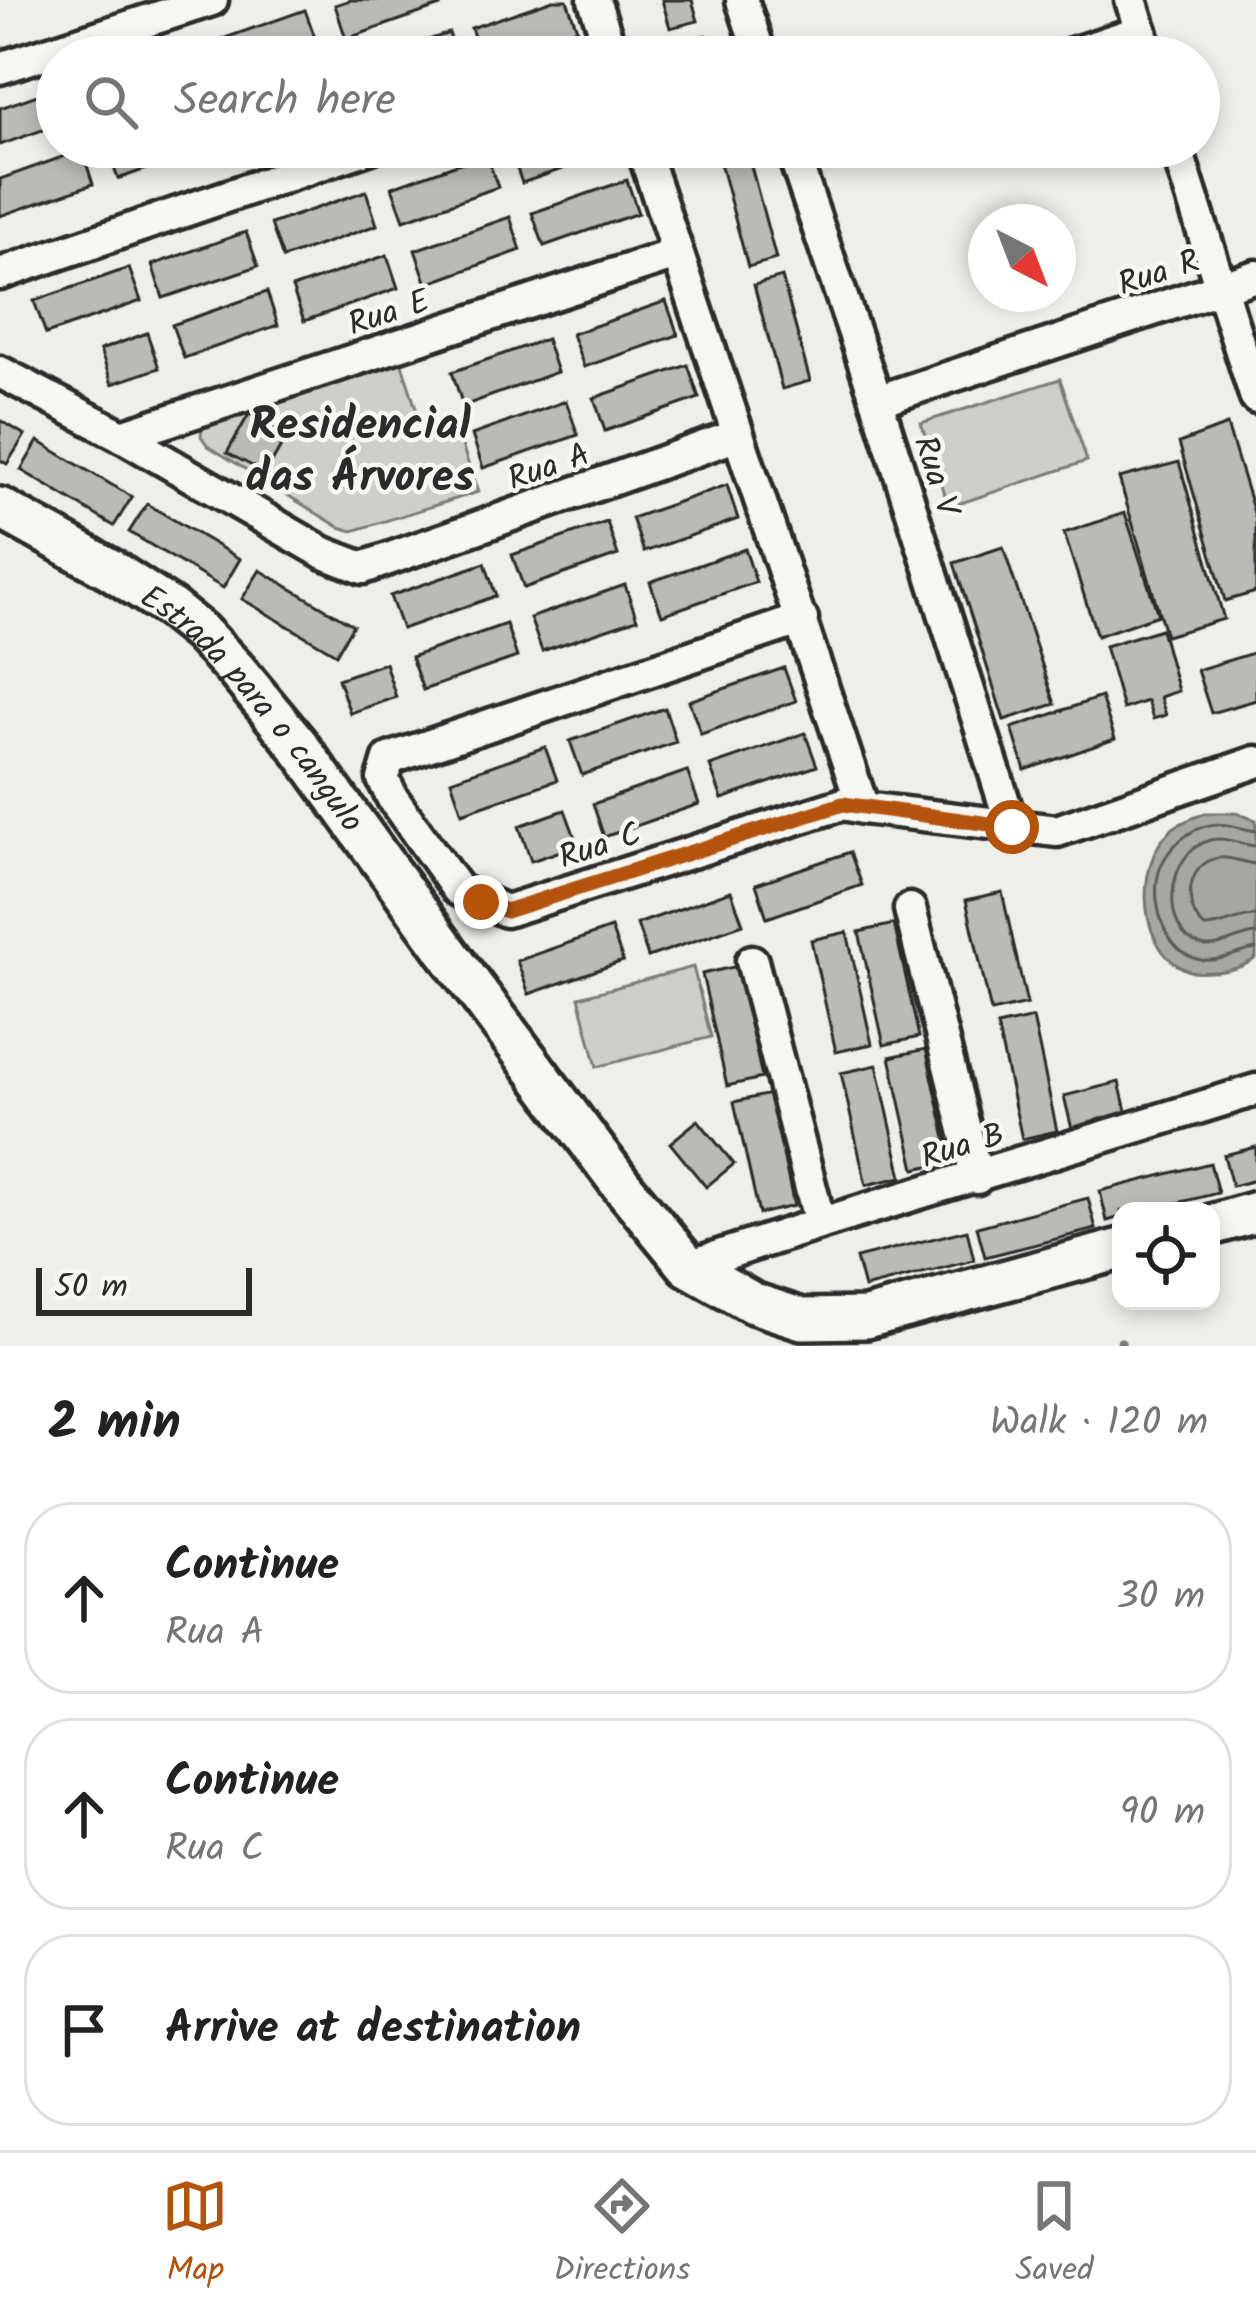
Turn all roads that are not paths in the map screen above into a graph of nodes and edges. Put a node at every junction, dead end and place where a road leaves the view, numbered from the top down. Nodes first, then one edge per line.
1 (212, 0) edge
2 (594, 0) edge
3 (742, 0) edge
4 (1131, 0) edge
5 (100, 36) edge
6 (606, 36) edge
7 (754, 36) edge
8 (1142, 36) edge
9 (36, 56) edge
10 (0, 68) edge
11 (309, 168) edge
12 (649, 168) edge
13 (799, 168) edge
14 (1183, 168) edge
15 (676, 254) junction
16 (0, 274) edge
17 (1256, 277) edge
18 (1220, 288) junction
19 (0, 372) edge
20 (1256, 398) edge
21 (877, 401) junction
22 (122, 436) junction
23 (738, 436) junction
24 (0, 508) edge
25 (802, 619) junction
26 (1256, 762) edge
27 (863, 808) junction
28 (1012, 827) junction
29 (458, 890) junction
30 (413, 906) junction
31 (910, 909) dead end
32 (752, 962) dead end
33 (1256, 1090) edge
34 (977, 1178) junction
35 (1256, 1212) edge
36 (1220, 1222) edge
37 (820, 1223) junction
38 (1112, 1252) edge
39 (688, 1266) junction

1 - 5 street
2 - 6 street
3 - 7 street
4 - 8 street
9 - 10 street
11 - 16 street
12 - 15 street
13 - 21 street, Rua V
14 - 18 street
15 - 22 street, Rua E
15 - 23 street
17 - 18 street, Rua R
18 - 20 street
18 - 21 street, Rua R
19 - 22 street, Rua A
21 - 28 street, Rua V
22 - 23 street, Rua A
23 - 25 street
24 - 30 street, Estrada para o cangulo
25 - 27 street
25 - 29 street
26 - 28 street
27 - 28 street
27 - 29 street, Rua C
29 - 30 street
30 - 39 street, Estrada para o cangulo
31 - 34 street
32 - 37 street
33 - 34 street, Rua B
34 - 37 street, Rua B
35 - 36 street
37 - 39 street, Rua B
38 - 39 street

